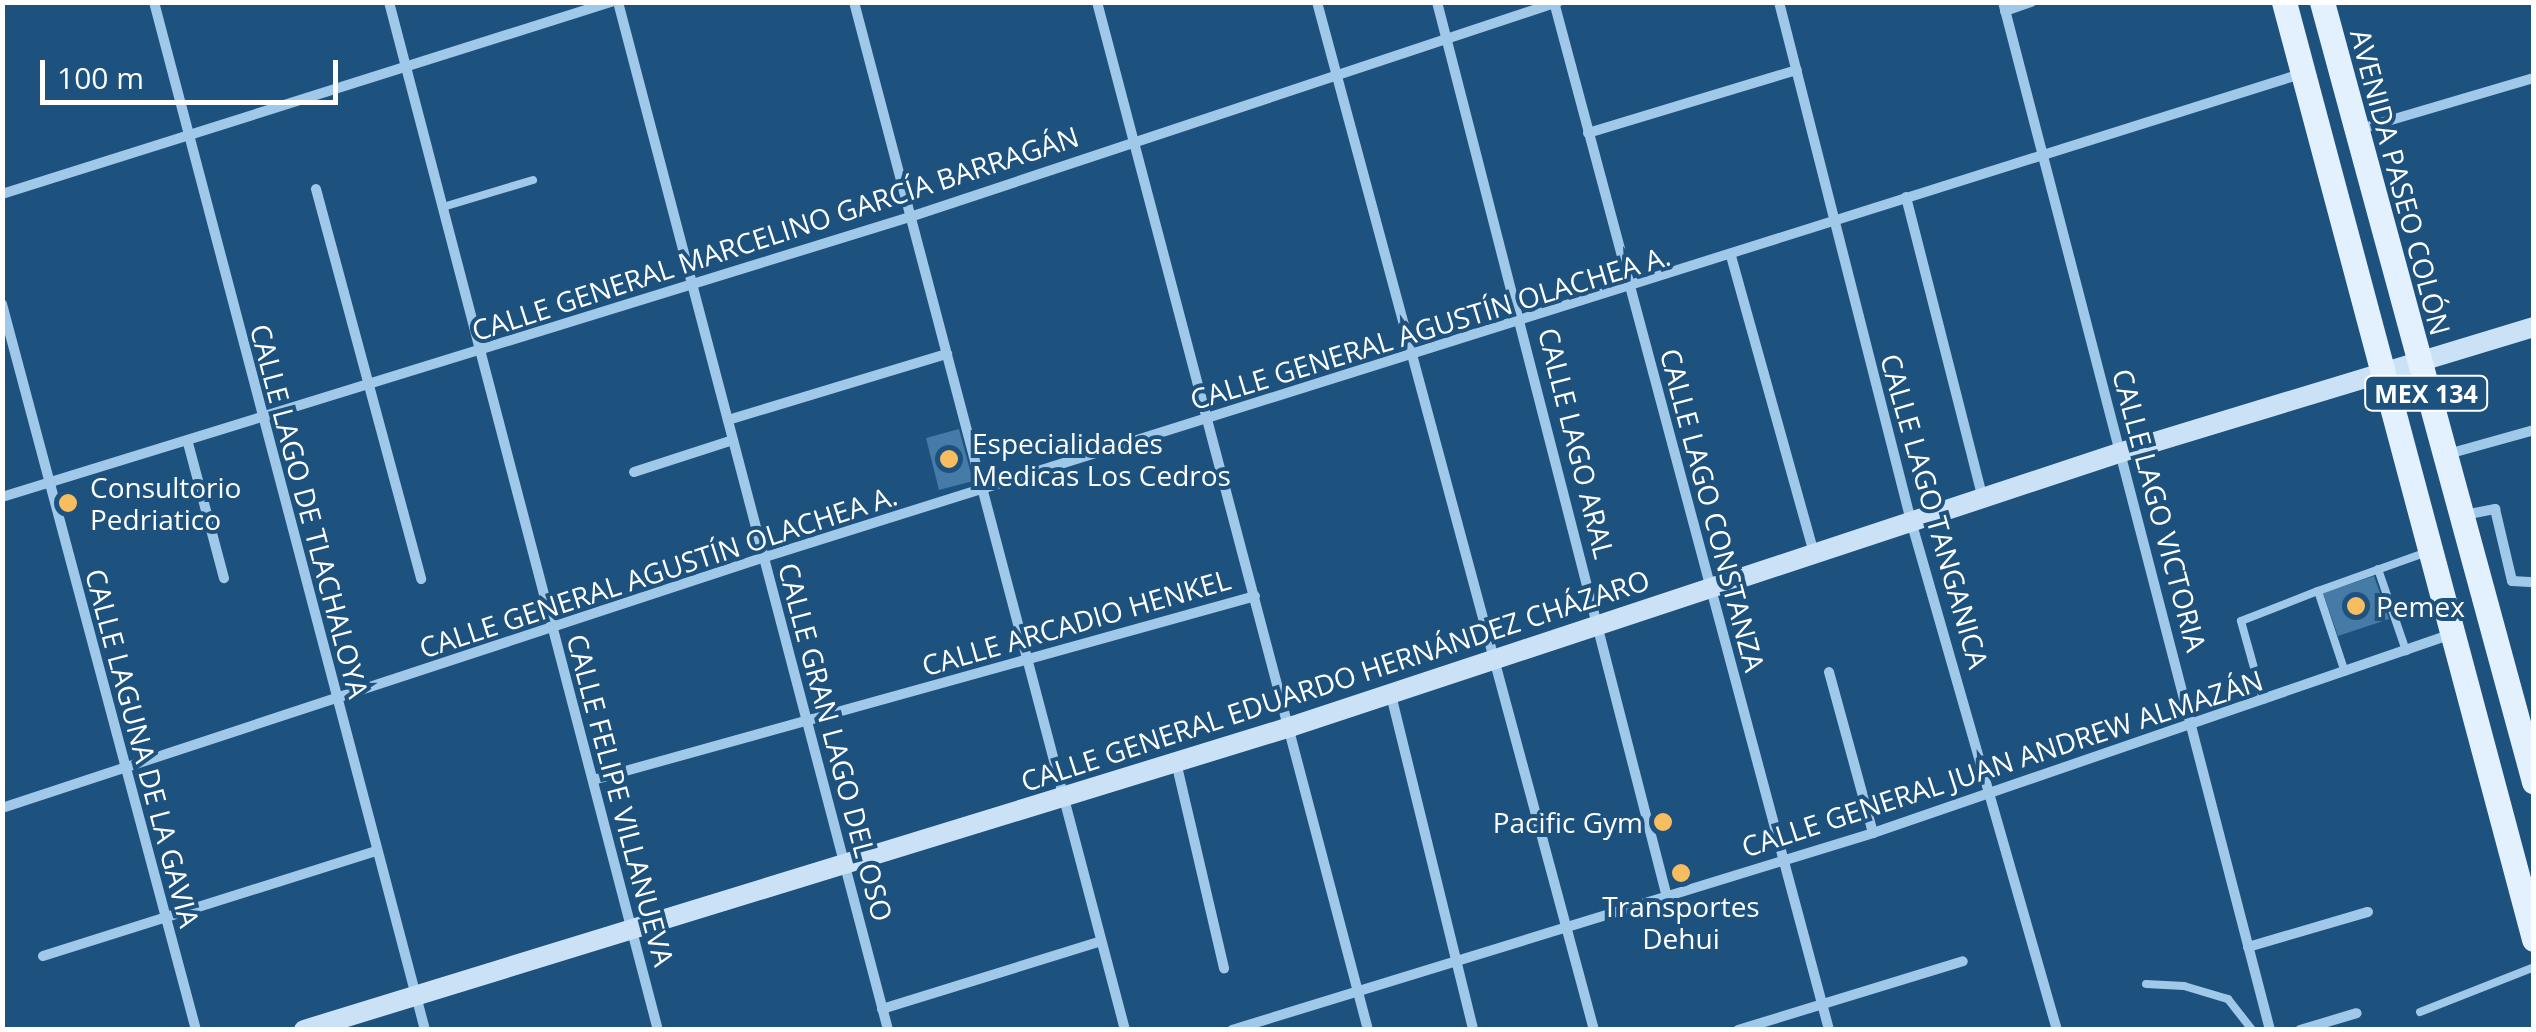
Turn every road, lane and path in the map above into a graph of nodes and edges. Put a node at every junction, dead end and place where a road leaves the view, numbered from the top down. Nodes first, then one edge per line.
1 (154, 2) edge
2 (389, 2) edge
3 (614, 2) edge
4 (854, 2) edge
5 (1097, 2) edge
6 (1317, 2) edge
7 (1437, 2) edge
8 (1779, 2) edge
9 (2031, 2) edge
10 (2284, 2) edge
11 (2322, 2) edge
12 (1556, 3) edge
13 (2004, 7) edge
14 (1447, 39) junction
15 (406, 69) junction
16 (1796, 70) junction
17 (2301, 74) junction
18 (1336, 76) junction
19 (2534, 78) edge
20 (2355, 131) junction
21 (1588, 132) junction
22 (189, 139) junction
23 (1134, 142) junction
24 (2043, 151) junction
25 (534, 180) dead end
26 (316, 189) dead end
27 (2, 194) edge
28 (1906, 197) junction
29 (443, 207) junction
30 (910, 217) junction
31 (1833, 221) junction
32 (1731, 256) junction
33 (690, 286) junction
34 (1629, 289) junction
35 (2, 304) edge
36 (1523, 321) junction
37 (2534, 327) edge
38 (481, 351) junction
39 (947, 354) junction
40 (1415, 356) junction
41 (2418, 362) junction
42 (2380, 374) junction
43 (370, 386) junction
44 (262, 419) junction
45 (728, 420) junction
46 (1208, 420) junction
47 (2534, 430) edge
48 (733, 440) junction
49 (188, 443) junction
50 (2122, 452) junction
51 (2444, 455) junction
52 (634, 472) dead end
53 (50, 483) junction
54 (982, 489) junction
55 (2, 497) edge
56 (1983, 498) junction
57 (2462, 515) junction
58 (1910, 521) junction
59 (2428, 552) junction
60 (1814, 553) junction
61 (765, 557) junction
62 (2378, 569) junction
63 (224, 578) dead end
64 (421, 580) dead end
65 (2531, 583) edge
66 (1713, 588) junction
67 (2318, 591) junction
68 (1256, 596) junction
69 (1599, 625) junction
70 (554, 630) junction
71 (2450, 634) junction
72 (2406, 650) junction
73 (1027, 659) junction
74 (1496, 659) junction
75 (1829, 672) dead end
76 (2345, 672) junction
77 (1390, 694) junction
78 (2263, 700) junction
79 (337, 701) junction
80 (808, 720) junction
81 (2194, 724) junction
82 (1290, 727) junction
83 (1176, 762) junction
84 (2532, 768) edge
85 (124, 769) junction
86 (593, 780) junction
87 (1993, 794) junction
88 (1063, 796) junction
89 (2, 808) edge
90 (1873, 833) junction
91 (377, 851) junction
92 (1782, 862) junction
93 (844, 864) junction
94 (1666, 896) junction
95 (2368, 912) dead end
96 (164, 917) junction
97 (1566, 928) junction
98 (632, 929) junction
99 (2534, 939) edge
100 (1102, 941) junction
101 (2248, 948) junction
102 (43, 956) dead end
103 (1456, 961) junction
104 (1963, 961) dead end
105 (2534, 967) edge
106 (1224, 968) dead end
107 (2146, 984) dead end
108 (1358, 992) junction
109 (415, 996) junction
110 (1822, 1004) junction
111 (882, 1009) junction
112 (2420, 1012) dead end
113 (2357, 1014) dead end
114 (196, 1030) edge
115 (304, 1030) edge
116 (425, 1030) edge
117 (658, 1030) edge
118 (888, 1030) edge
119 (1125, 1030) edge
120 (1232, 1030) edge
121 (1368, 1030) edge
122 (1473, 1030) edge
123 (1594, 1030) edge
124 (1738, 1030) edge
125 (1829, 1030) edge
126 (2057, 1030) edge
127 (2252, 1030) edge
128 (2270, 1030) edge
129 (2300, 1030) edge

1 - 22 street, CALLE LAGO DE TLACHALOYA
2 - 15 street, CALLE FELIPE VILLANUEVA
3 - 15 street
3 - 33 street, CALLE GRAN LAGO DEL OSO
4 - 30 street
5 - 23 street
6 - 18 street
7 - 14 street, CALLE LAGO ARAL
8 - 16 street, CALLE LAGO TANGANICA
9 - 13 street
10 - 17 main road, MEX 134
11 - 20 main road, AVENIDA PASEO COLÓN / MEX 134
12 - 14 street, CALLE GENERAL MARCELINO GARCÍA BARRAGÁN
12 - 21 street, CALLE LAGO CONSTANZA
13 - 24 street, CALLE LAGO VICTORIA
14 - 18 street, CALLE GENERAL MARCELINO GARCÍA BARRAGÁN
14 - 36 street, CALLE LAGO ARAL
15 - 22 street
15 - 29 street, CALLE FELIPE VILLANUEVA
16 - 21 street
16 - 31 street, CALLE LAGO TANGANICA
17 - 24 street, CALLE GENERAL AGUSTÍN OLACHEA A.
17 - 42 main road, MEX 134
18 - 23 street, CALLE GENERAL MARCELINO GARCÍA BARRAGÁN
18 - 40 street
19 - 20 street
20 - 41 main road, AVENIDA PASEO COLÓN / MEX 134
21 - 34 street, CALLE LAGO CONSTANZA
22 - 27 street
22 - 44 street, CALLE LAGO DE TLACHALOYA
23 - 30 street, CALLE GENERAL MARCELINO GARCÍA BARRAGÁN
23 - 46 street
24 - 28 street, CALLE GENERAL AGUSTÍN OLACHEA A.
24 - 50 street, CALLE LAGO VICTORIA
25 - 29 lane
26 - 43 street
28 - 31 street, CALLE GENERAL AGUSTÍN OLACHEA A.
28 - 56 street
29 - 38 street, CALLE FELIPE VILLANUEVA
30 - 33 street, CALLE GENERAL MARCELINO GARCÍA BARRAGÁN
30 - 39 street
31 - 32 street, CALLE GENERAL AGUSTÍN OLACHEA A.
31 - 58 street, CALLE LAGO TANGANICA
32 - 34 street, CALLE GENERAL AGUSTÍN OLACHEA A.
32 - 60 street
33 - 38 street, CALLE GENERAL MARCELINO GARCÍA BARRAGÁN
33 - 45 street, CALLE GRAN LAGO DEL OSO
34 - 36 street, CALLE GENERAL AGUSTÍN OLACHEA A.
34 - 66 street, CALLE LAGO CONSTANZA
35 - 53 street, CALLE LAGUNA DE LA GAVIA
36 - 40 street, CALLE GENERAL AGUSTÍN OLACHEA A.
36 - 69 street, CALLE LAGO ARAL
37 - 41 main road, CALLE GENERAL EDUARDO HERNÁNDEZ CHÁZARO
38 - 43 street, CALLE GENERAL MARCELINO GARCÍA BARRAGÁN
38 - 70 street, CALLE FELIPE VILLANUEVA
39 - 45 street
39 - 54 street
40 - 46 street, CALLE GENERAL AGUSTÍN OLACHEA A.
40 - 74 street
41 - 42 main road, CALLE GENERAL EDUARDO HERNÁNDEZ CHÁZARO
41 - 51 main road, AVENIDA PASEO COLÓN / MEX 134
42 - 50 main road, CALLE GENERAL EDUARDO HERNÁNDEZ CHÁZARO
42 - 59 main road, MEX 134
43 - 44 street, CALLE GENERAL MARCELINO GARCÍA BARRAGÁN
43 - 64 street
44 - 49 street, CALLE GENERAL MARCELINO GARCÍA BARRAGÁN
44 - 79 street, CALLE LAGO DE TLACHALOYA
45 - 48 street, CALLE GRAN LAGO DEL OSO
46 - 54 street, CALLE GENERAL AGUSTÍN OLACHEA A.
46 - 68 street
47 - 51 street
48 - 52 street
48 - 61 street, CALLE GRAN LAGO DEL OSO
49 - 53 street, CALLE GENERAL MARCELINO GARCÍA BARRAGÁN
49 - 63 street
50 - 56 main road, CALLE GENERAL EDUARDO HERNÁNDEZ CHÁZARO
50 - 81 street, CALLE LAGO VICTORIA
51 - 57 main road, AVENIDA PASEO COLÓN / MEX 134
53 - 55 street, CALLE GENERAL MARCELINO GARCÍA BARRAGÁN
53 - 85 street, CALLE LAGUNA DE LA GAVIA
54 - 61 street, CALLE GENERAL AGUSTÍN OLACHEA A.
54 - 73 street
56 - 58 main road, CALLE GENERAL EDUARDO HERNÁNDEZ CHÁZARO
57 - 65 street
57 - 84 main road, AVENIDA PASEO COLÓN / MEX 134
58 - 60 main road, CALLE GENERAL EDUARDO HERNÁNDEZ CHÁZARO
58 - 87 street, CALLE LAGO TANGANICA
59 - 62 lane
59 - 71 main road, MEX 134
60 - 66 main road, CALLE GENERAL EDUARDO HERNÁNDEZ CHÁZARO
61 - 70 street, CALLE GENERAL AGUSTÍN OLACHEA A.
61 - 80 street, CALLE GRAN LAGO DEL OSO
62 - 67 lane
62 - 72 lane
66 - 69 main road, CALLE GENERAL EDUARDO HERNÁNDEZ CHÁZARO
66 - 92 street, CALLE LAGO CONSTANZA
67 - 76 lane
67 - 78 lane
68 - 73 street, CALLE ARCADIO HENKEL
68 - 82 street, CALLE ARCADIO HENKEL
69 - 74 main road, CALLE GENERAL EDUARDO HERNÁNDEZ CHÁZARO
69 - 94 street, CALLE LAGO ARAL
70 - 79 street, CALLE GENERAL AGUSTÍN OLACHEA A.
70 - 86 street, CALLE FELIPE VILLANUEVA
71 - 72 street, CALLE GENERAL JUAN ANDREW ALMAZÁN
71 - 99 main road, MEX 134
72 - 76 street, CALLE GENERAL JUAN ANDREW ALMAZÁN
73 - 80 street, CALLE ARCADIO HENKEL
73 - 88 street
74 - 77 main road, CALLE GENERAL EDUARDO HERNÁNDEZ CHÁZARO
74 - 97 street
75 - 90 street
76 - 78 street, CALLE GENERAL JUAN ANDREW ALMAZÁN
77 - 82 main road, CALLE GENERAL EDUARDO HERNÁNDEZ CHÁZARO
77 - 103 street
78 - 81 street, CALLE GENERAL JUAN ANDREW ALMAZÁN
79 - 85 street, CALLE GENERAL AGUSTÍN OLACHEA A.
79 - 91 street, CALLE LAGO DE TLACHALOYA
80 - 86 street, CALLE ARCADIO HENKEL
80 - 93 street, CALLE GRAN LAGO DEL OSO
81 - 87 street, CALLE GENERAL JUAN ANDREW ALMAZÁN
81 - 101 street, CALLE LAGO VICTORIA
82 - 83 main road, CALLE GENERAL EDUARDO HERNÁNDEZ CHÁZARO
82 - 108 street, CALLE ARCADIO HENKEL
83 - 88 main road, CALLE GENERAL EDUARDO HERNÁNDEZ CHÁZARO
83 - 106 street
85 - 89 street, CALLE GENERAL AGUSTÍN OLACHEA A.
85 - 96 street, CALLE LAGUNA DE LA GAVIA
86 - 98 street, CALLE FELIPE VILLANUEVA
87 - 90 street, CALLE GENERAL JUAN ANDREW ALMAZÁN
87 - 126 street, CALLE LAGO TANGANICA
88 - 93 main road, CALLE GENERAL EDUARDO HERNÁNDEZ CHÁZARO
88 - 100 street
90 - 92 street, CALLE GENERAL JUAN ANDREW ALMAZÁN
91 - 96 street
91 - 109 street, CALLE LAGO DE TLACHALOYA
92 - 94 street, CALLE GENERAL JUAN ANDREW ALMAZÁN
92 - 110 street, CALLE LAGO CONSTANZA
93 - 98 main road, CALLE GENERAL EDUARDO HERNÁNDEZ CHÁZARO
93 - 111 street, CALLE GRAN LAGO DEL OSO
94 - 97 street, CALLE GENERAL JUAN ANDREW ALMAZÁN
95 - 101 street
96 - 102 street
96 - 114 street, CALLE LAGUNA DE LA GAVIA
97 - 103 street, CALLE GENERAL JUAN ANDREW ALMAZÁN
97 - 123 street
98 - 109 main road, CALLE GENERAL EDUARDO HERNÁNDEZ CHÁZARO
98 - 117 street, CALLE FELIPE VILLANUEVA
100 - 111 street
100 - 119 street
101 - 128 street, CALLE LAGO VICTORIA
103 - 108 street, CALLE GENERAL JUAN ANDREW ALMAZÁN
103 - 122 street
104 - 110 street
105 - 112 lane
107 - 127 lane
108 - 120 street, CALLE GENERAL JUAN ANDREW ALMAZÁN
108 - 121 street, CALLE ARCADIO HENKEL
109 - 115 main road, CALLE GENERAL EDUARDO HERNÁNDEZ CHÁZARO
109 - 116 street, CALLE LAGO DE TLACHALOYA
110 - 124 street
110 - 125 street, CALLE LAGO CONSTANZA
111 - 118 street, CALLE GRAN LAGO DEL OSO
113 - 129 street

